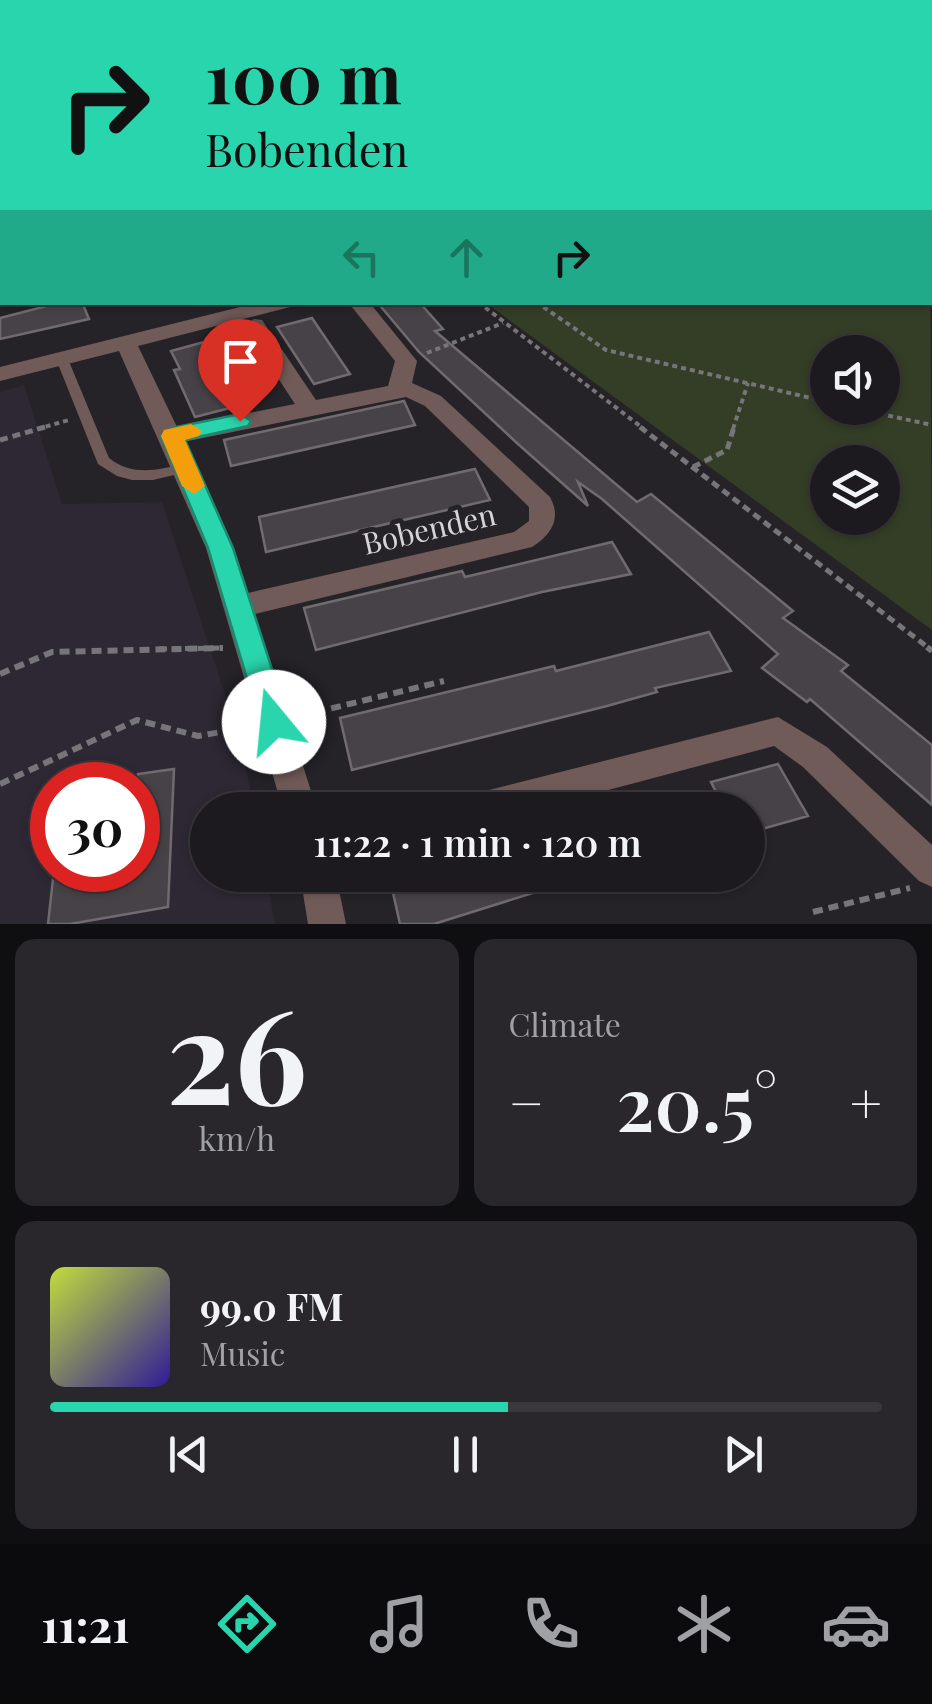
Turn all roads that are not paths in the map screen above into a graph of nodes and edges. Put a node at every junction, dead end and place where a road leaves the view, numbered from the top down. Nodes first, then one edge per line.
1 (276, 305) edge
2 (360, 305) edge
3 (244, 314) edge
4 (126, 343) junction
5 (62, 359) junction
6 (0, 374) edge
7 (398, 388) junction
8 (309, 407) junction
9 (172, 436) junction
10 (186, 468) junction
11 (240, 606) junction
12 (295, 792) edge
13 (543, 792) edge
14 (924, 878) edge
15 (321, 892) edge
16 (327, 924) edge

1 - 3 street
2 - 7 street
3 - 4 street
3 - 8 street
4 - 5 street
4 - 9 street
5 - 6 street
5 - 10 lane
7 - 8 street
7 - 11 street, Bobenden
8 - 9 street
9 - 10 street
10 - 11 street
11 - 12 street
13 - 14 street
15 - 16 street

